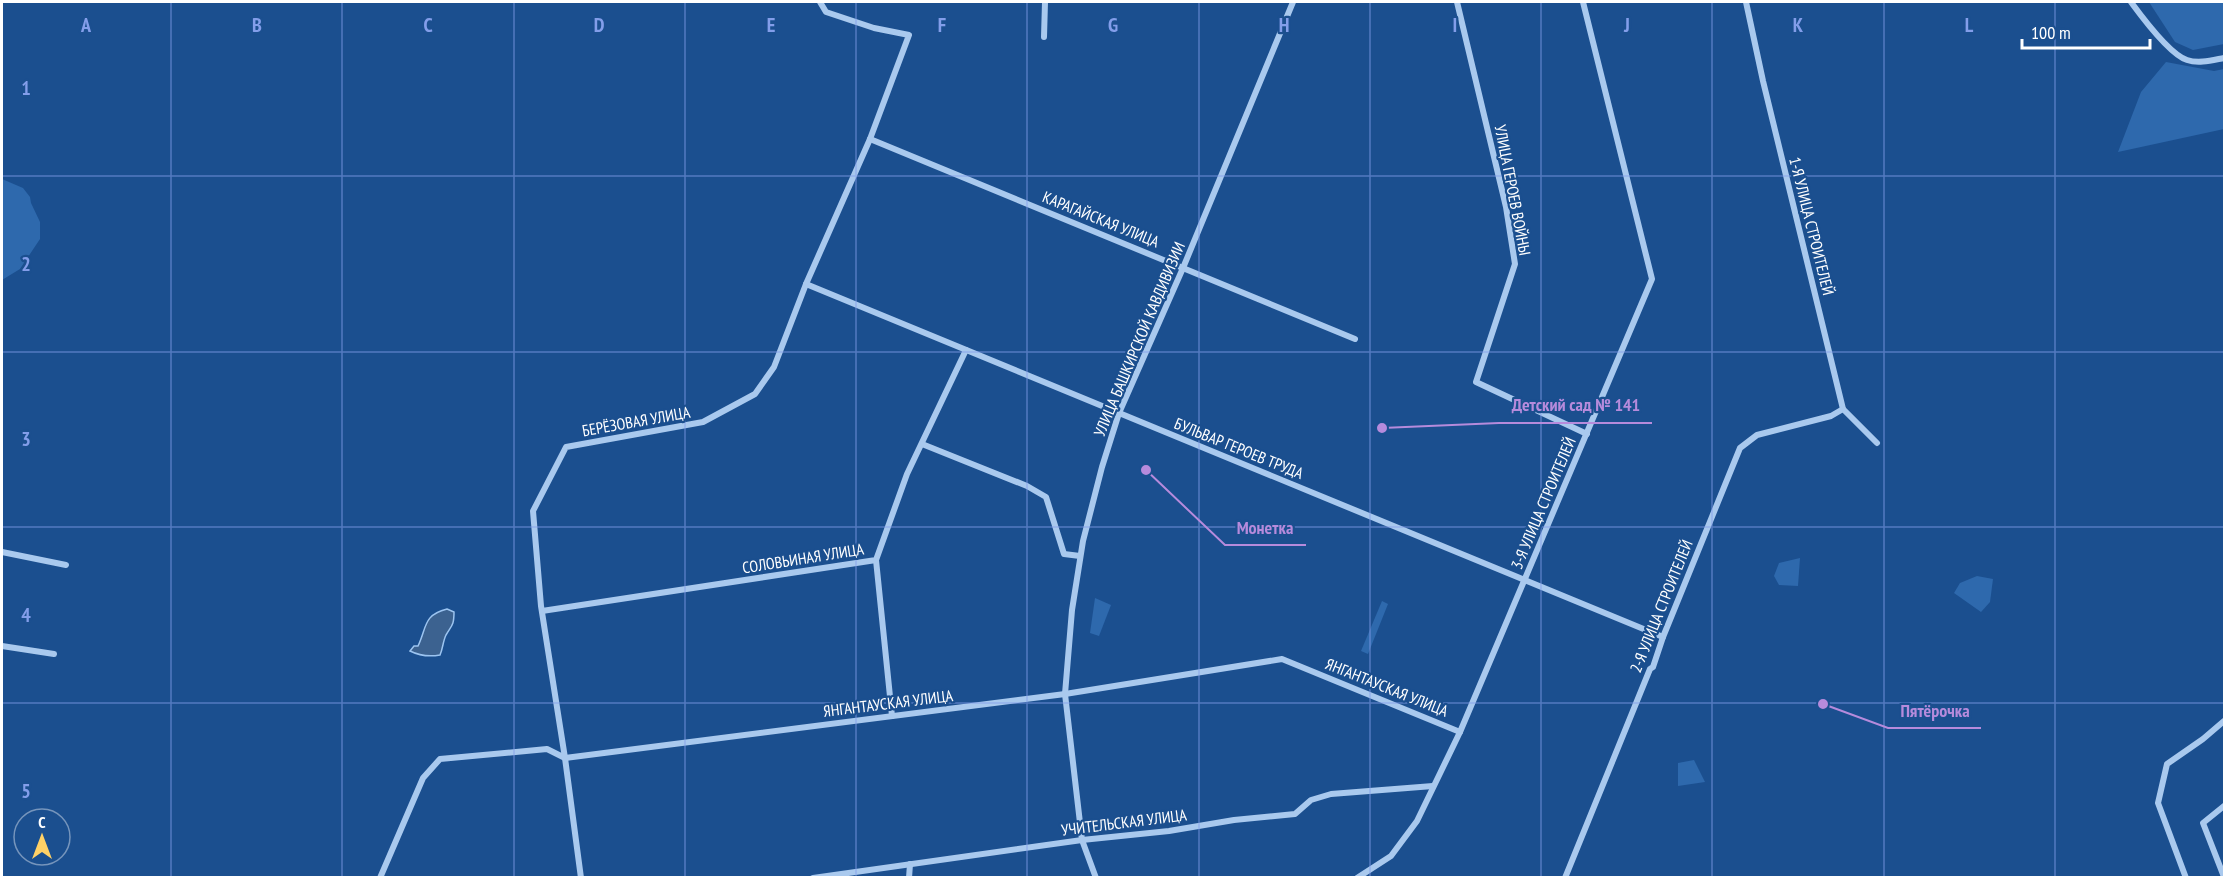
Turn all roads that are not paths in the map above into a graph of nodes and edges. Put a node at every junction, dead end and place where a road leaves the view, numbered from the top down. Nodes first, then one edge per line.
1 (820, 2) edge
2 (1046, 2) edge
3 (1293, 2) edge
4 (1457, 2) edge
5 (1583, 2) edge
6 (1746, 2) edge
7 (2131, 2) edge
8 (1044, 37) dead end
9 (2224, 58) edge
10 (870, 139) junction
11 (1183, 268) junction
12 (806, 284) junction
13 (1355, 339) dead end
14 (966, 350) junction
15 (1843, 409) junction
16 (1119, 413) junction
17 (1587, 434) junction
18 (1877, 443) dead end
19 (922, 444) junction
20 (2, 552) edge
21 (1080, 556) junction
22 (876, 560) junction
23 (66, 565) dead end
24 (1525, 580) junction
25 (543, 611) junction
26 (1663, 637) junction
27 (2, 646) edge
28 (54, 654) dead end
29 (1065, 694) junction
30 (892, 716) junction
31 (2224, 721) edge
32 (1460, 732) junction
33 (565, 758) junction
34 (1433, 786) junction
35 (2224, 806) edge
36 (1082, 840) junction
37 (910, 864) junction
38 (2224, 877) edge
39 (380, 878) edge
40 (582, 878) edge
41 (813, 878) edge
42 (909, 878) edge
43 (1096, 878) edge
44 (1357, 878) edge
45 (1565, 878) edge
46 (2186, 878) edge

1 - 10 street, БЕРЁЗОВАЯ УЛИЦА
2 - 8 street
3 - 11 street, УЛИЦА БАШКИРСКОЙ КАВДИВИЗИИ
4 - 17 street, УЛИЦА ГЕРОЕВ ВОЙНЫ
5 - 17 street, 3-Я УЛИЦА СТРОИТЕЛЕЙ
6 - 15 street, 1-Я УЛИЦА СТРОИТЕЛЕЙ
7 - 9 street
10 - 11 street, КАРАГАЙСКАЯ УЛИЦА
10 - 12 street, БЕРЁЗОВАЯ УЛИЦА
11 - 13 street, КАРАГАЙСКАЯ УЛИЦА
11 - 16 street, УЛИЦА БАШКИРСКОЙ КАВДИВИЗИИ
12 - 14 street, БУЛЬВАР ГЕРОЕВ ТРУДА
12 - 25 street, БЕРЁЗОВАЯ УЛИЦА
14 - 16 street, БУЛЬВАР ГЕРОЕВ ТРУДА
14 - 19 street, СОЛОВЬИНАЯ УЛИЦА
15 - 18 street
15 - 26 street, 2-Я УЛИЦА СТРОИТЕЛЕЙ
16 - 21 street, УЛИЦА БАШКИРСКОЙ КАВДИВИЗИИ
16 - 24 street, БУЛЬВАР ГЕРОЕВ ТРУДА
17 - 24 street, 3-Я УЛИЦА СТРОИТЕЛЕЙ
19 - 21 street
19 - 22 street, СОЛОВЬИНАЯ УЛИЦА
20 - 23 street
21 - 29 street, УЛИЦА БАШКИРСКОЙ КАВДИВИЗИИ
22 - 25 street, СОЛОВЬИНАЯ УЛИЦА
22 - 30 street
24 - 26 street, БУЛЬВАР ГЕРОЕВ ТРУДА
24 - 32 street, 3-Я УЛИЦА СТРОИТЕЛЕЙ
25 - 33 street, БЕРЁЗОВАЯ УЛИЦА
26 - 45 street, 2-Я УЛИЦА СТРОИТЕЛЕЙ
27 - 28 street
29 - 30 street, ЯНГАНТАУСКАЯ УЛИЦА
29 - 32 street, ЯНГАНТАУСКАЯ УЛИЦА
29 - 36 street, УЛИЦА БАШКИРСКОЙ КАВДИВИЗИИ
30 - 33 street, ЯНГАНТАУСКАЯ УЛИЦА
31 - 46 street
32 - 34 street, 3-Я УЛИЦА СТРОИТЕЛЕЙ
33 - 39 street, ЯНГАНТАУСКАЯ УЛИЦА
33 - 40 street, БЕРЁЗОВАЯ УЛИЦА
34 - 36 street, УЧИТЕЛЬСКАЯ УЛИЦА
34 - 44 street, 3-Я УЛИЦА СТРОИТЕЛЕЙ
35 - 38 street
36 - 37 street, УЧИТЕЛЬСКАЯ УЛИЦА
36 - 43 street, УЛИЦА БАШКИРСКОЙ КАВДИВИЗИИ
37 - 41 street, УЧИТЕЛЬСКАЯ УЛИЦА
37 - 42 street

